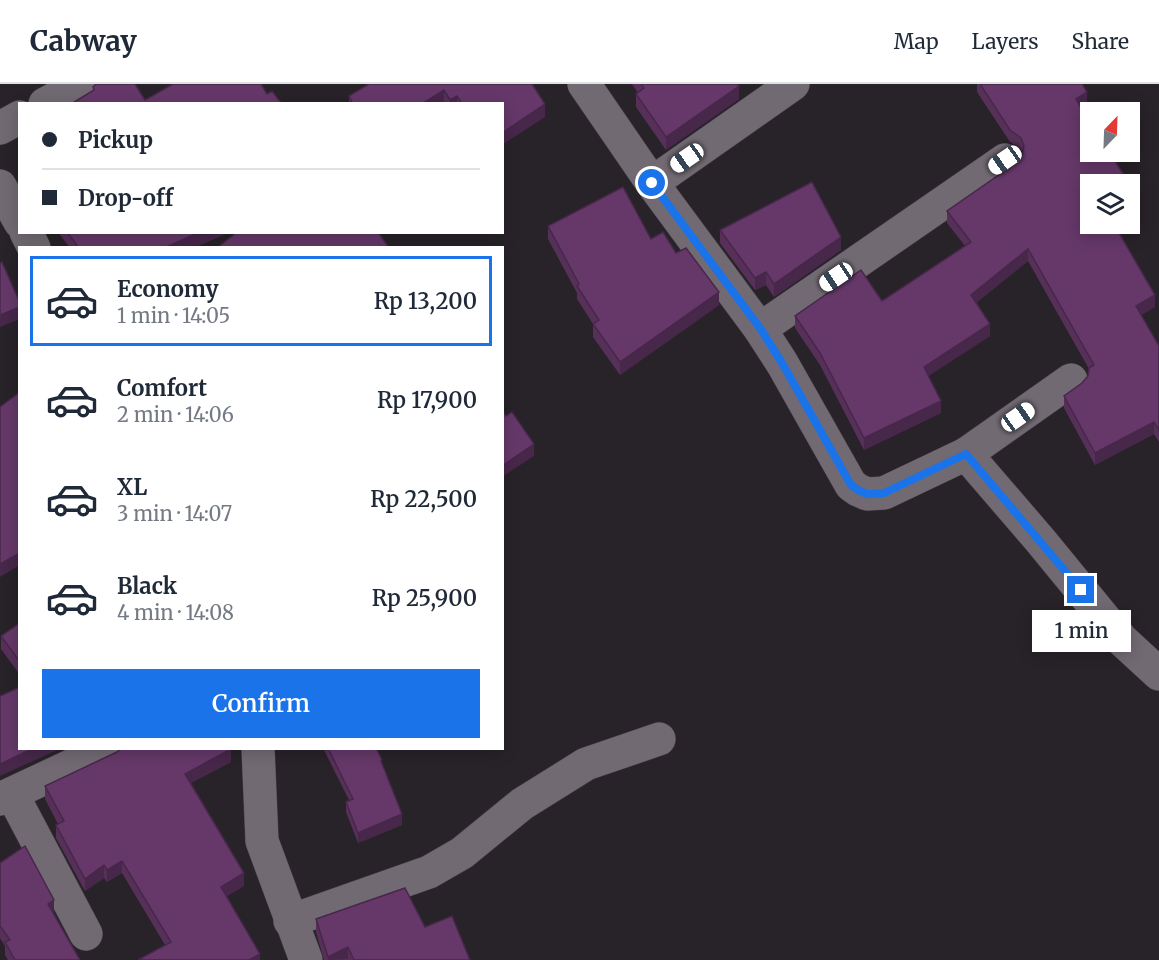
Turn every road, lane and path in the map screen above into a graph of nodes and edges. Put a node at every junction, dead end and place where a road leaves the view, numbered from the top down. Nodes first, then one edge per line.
1 (82, 84) edge
2 (584, 84) edge
3 (793, 84) edge
4 (49, 102) edge
5 (18, 118) edge
6 (0, 128) edge
7 (1005, 160) dead end
8 (652, 183) junction
9 (0, 186) edge
10 (18, 218) edge
11 (760, 328) junction
12 (1071, 380) dead end
13 (966, 454) junction
14 (1159, 674) edge
15 (659, 739) dead end
16 (105, 750) edge
17 (258, 750) edge
18 (6, 797) edge
19 (291, 921) junction
20 (86, 934) dead end
21 (306, 960) edge

1 - 4 street
2 - 8 street
3 - 8 street
5 - 6 street
7 - 11 street
8 - 11 street
9 - 10 street
11 - 13 street
12 - 13 street
13 - 14 street
15 - 19 street
16 - 18 street
17 - 19 street
18 - 20 street
19 - 21 street

